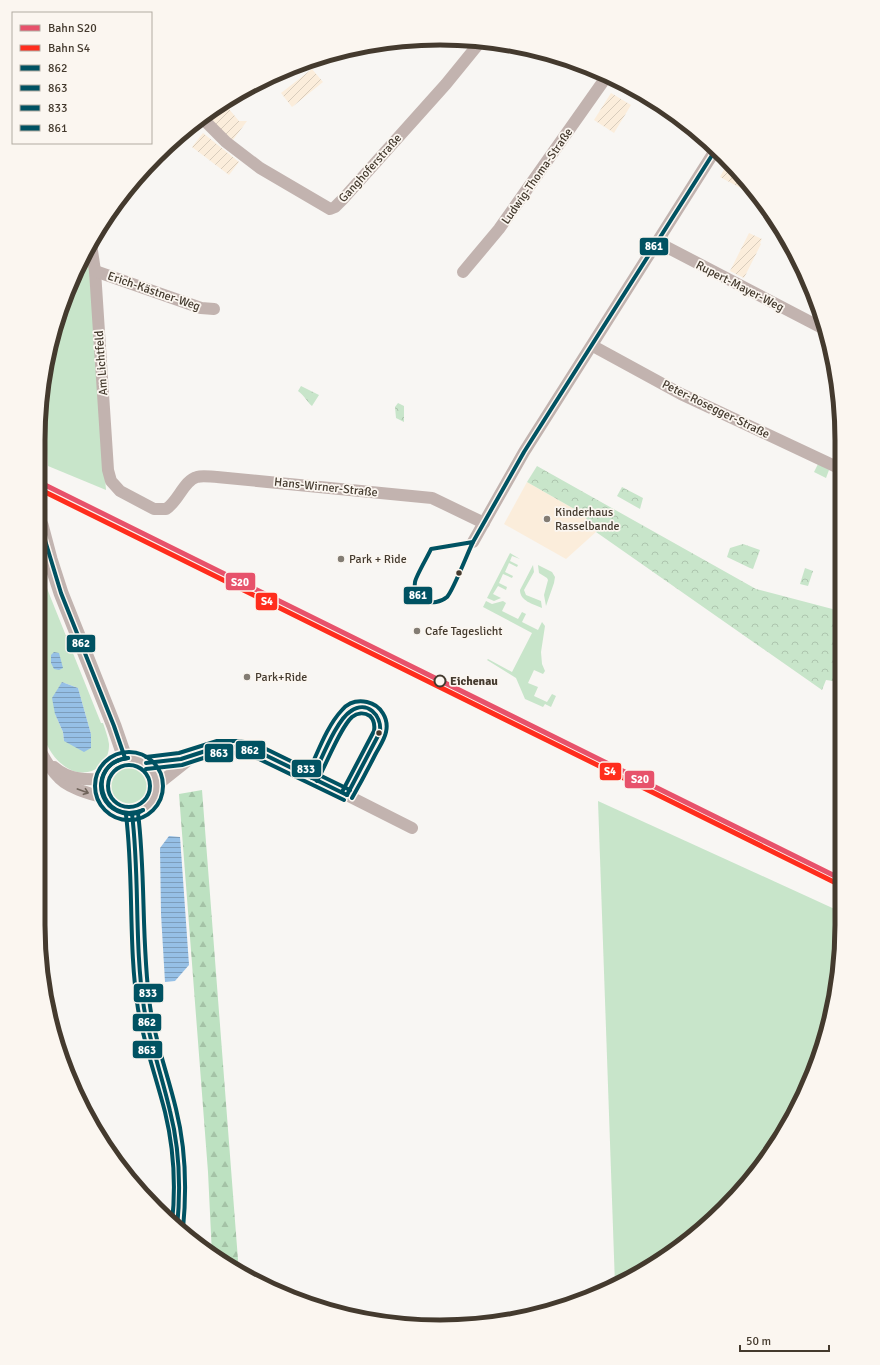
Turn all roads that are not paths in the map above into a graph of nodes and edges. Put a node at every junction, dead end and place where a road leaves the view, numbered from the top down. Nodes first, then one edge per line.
1 (476, 47) edge
2 (604, 81) edge
3 (206, 123) edge
4 (712, 155) edge
5 (657, 242) junction
6 (92, 253) edge
7 (95, 270) junction
8 (463, 272) dead end
9 (214, 309) dead end
10 (818, 326) edge
11 (593, 346) junction
12 (835, 466) edge
13 (175, 502) joint
14 (484, 523) junction
15 (45, 538) edge
16 (473, 542) dead end
17 (193, 756) junction
18 (45, 757) edge
19 (45, 758) edge
20 (125, 758) junction
21 (146, 764) junction
22 (312, 778) junction
23 (102, 780) junction
24 (158, 785) junction
25 (347, 795) junction
26 (104, 798) junction
27 (132, 814) junction
28 (412, 828) dead end
29 (178, 1220) edge

1 - 3 street, Ganghoferstraße
2 - 8 street, Ludwig-Thoma-Straße
4 - 5 street
5 - 10 street, Rupert-Mayer-Weg
5 - 11 street
6 - 7 street, Am Lichtfeld
7 - 9 street, Erich-Kästner-Weg
7 - 13 street, Am Lichtfeld
11 - 12 street, Peter-Rosegger-Straße
11 - 14 street
13 - 14 street, Hans-Wirner-Straße
14 - 16 street
15 - 20 main road
17 - 21 street
17 - 22 street
17 - 24 street
18 - 23 street
19 -> 26 street
20 - 21 main road
20 - 23 main road
21 - 24 main road
22 - 25 street
22 - 25 street
23 - 26 main road
24 - 27 main road
25 - 28 street
26 - 27 main road
27 - 29 main road

